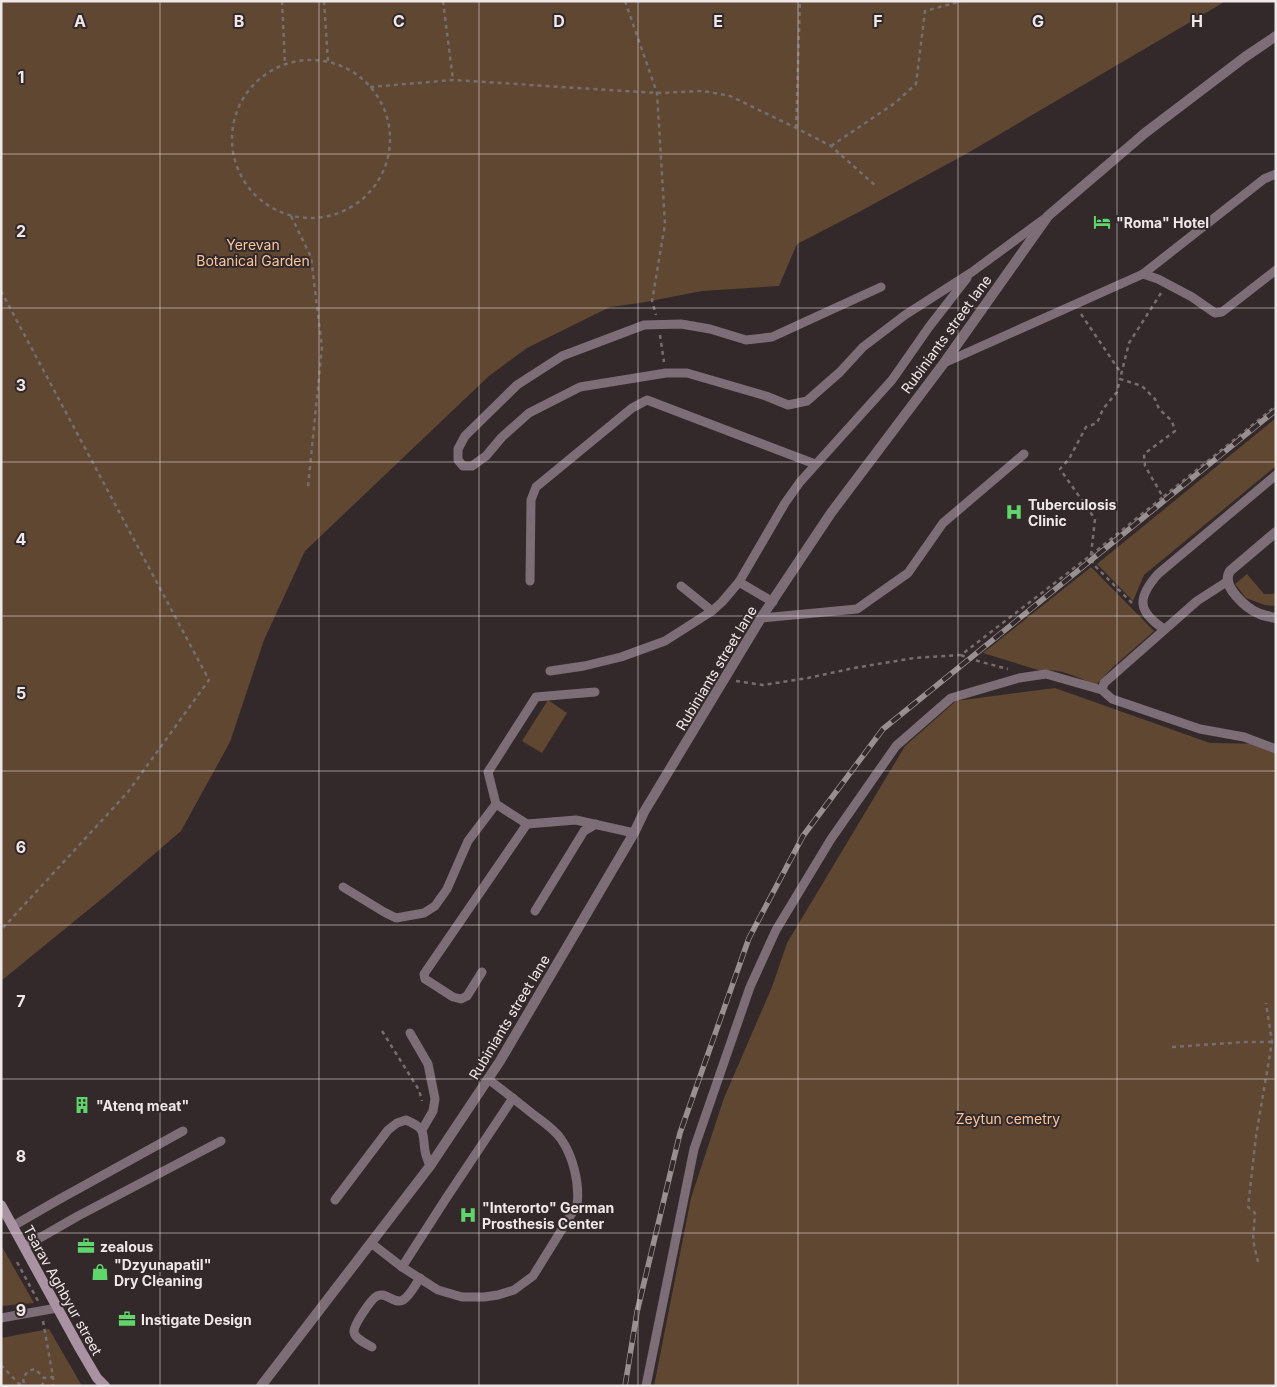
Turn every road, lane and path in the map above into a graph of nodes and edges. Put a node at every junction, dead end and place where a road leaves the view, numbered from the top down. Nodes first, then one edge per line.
1 (282, 1) edge
2 (324, 1) edge
3 (443, 1) edge
4 (625, 1) edge
5 (800, 1) edge
6 (962, 1) edge
7 (1276, 36) edge
8 (328, 62) junction
9 (285, 64) junction
10 (453, 80) junction
11 (370, 87) junction
12 (656, 92) junction
13 (796, 128) junction
14 (831, 146) junction
15 (1276, 174) edge
16 (877, 187) dead end
17 (291, 216) junction
18 (1048, 216) junction
19 (1276, 270) edge
20 (972, 272) junction
21 (1143, 274) junction
22 (1167, 283) junction
23 (880, 287) dead end
24 (1, 291) edge
25 (7, 303) junction
26 (1075, 304) junction
27 (1, 306) edge
28 (658, 325) junction
29 (944, 363) junction
30 (1121, 373) junction
31 (666, 374) junction
32 (1120, 379) junction
33 (1276, 406) edge
34 (1024, 454) dead end
35 (815, 464) junction
36 (1276, 475) edge
37 (308, 487) dead end
38 (1163, 497) junction
39 (1276, 532) edge
40 (1092, 555) junction
41 (1228, 581) junction
42 (530, 582) dead end
43 (739, 582) junction
44 (681, 586) dead end
45 (773, 602) junction
46 (1144, 609) junction
47 (712, 611) junction
48 (761, 618) junction
49 (1276, 618) edge
50 (1164, 629) junction
51 (961, 655) junction
52 (550, 671) dead end
53 (1019, 678) junction
54 (725, 679) junction
55 (1102, 690) junction
56 (595, 692) dead end
57 (1276, 749) edge
58 (496, 804) junction
59 (527, 824) junction
60 (596, 824) junction
61 (634, 833) junction
62 (343, 887) dead end
63 (535, 911) dead end
64 (1, 930) edge
65 (482, 972) dead end
66 (1266, 1002) dead end
67 (382, 1031) dead end
68 (410, 1033) dead end
69 (1274, 1042) edge
70 (1172, 1047) dead end
71 (488, 1079) junction
72 (419, 1090) dead end
73 (513, 1098) junction
74 (422, 1130) junction
75 (183, 1131) dead end
76 (221, 1141) dead end
77 (430, 1166) junction
78 (335, 1200) dead end
79 (1, 1205) edge
80 (13, 1226) junction
81 (371, 1243) junction
82 (24, 1248) junction
83 (15, 1259) dead end
84 (1258, 1262) dead end
85 (402, 1266) junction
86 (420, 1278) junction
87 (57, 1308) junction
88 (40, 1311) junction
89 (1, 1318) edge
90 (372, 1347) dead end
91 (1, 1365) edge
92 (53, 1377) junction
93 (44, 1378) junction
94 (22, 1385) edge
95 (41, 1386) edge
96 (53, 1386) edge
97 (105, 1386) edge
98 (261, 1386) edge
99 (646, 1386) edge

1 - 9 path
2 - 8 path
3 - 10 path
4 - 12 path
5 - 13 path
6 - 14 path
7 - 18 street, Rubiniants street lane
8 - 9 path
8 - 11 path
9 - 17 path
10 - 11 path
10 - 12 path
11 - 17 path
12 - 13 path
12 - 28 path
13 - 14 path
14 - 16 path
15 - 21 lane
17 - 37 path
18 - 20 lane
18 - 29 street, Rubiniants street lane
19 - 22 lane
20 - 31 lane
20 - 35 lane
21 - 22 lane
21 - 26 lane
22 - 30 path
23 - 28 lane
24 - 25 path
25 - 27 path
25 - 64 path
26 - 29 lane
26 - 30 path
28 - 31 path
28 - 31 lane
29 - 45 street, Rubiniants street lane
30 - 32 path
32 - 38 path
32 - 40 path
33 - 38 path
34 - 48 lane
35 - 42 lane
35 - 43 lane
36 - 46 lane
38 - 40 path
39 - 41 street
40 - 46 path
40 - 51 path
41 - 49 street
41 - 50 lane
43 - 45 lane
43 - 47 lane
44 - 47 lane
45 - 48 street, Rubiniants street lane
46 - 50 lane
47 - 52 lane
48 - 54 street, Rubiniants street lane
50 - 55 lane
51 - 53 path
51 - 54 path
53 - 55 lane
53 - 99 lane
54 - 61 street, Rubiniants street lane
55 - 57 lane
56 - 58 lane
58 - 59 lane
58 - 62 lane
59 - 60 lane
59 - 65 lane
60 - 61 lane
60 - 63 lane
61 - 71 street, Rubiniants street lane
66 - 69 path
67 - 72 path
68 - 74 lane
69 - 70 path
69 - 84 path
71 - 73 lane
71 - 77 street, Rubiniants street lane
73 - 85 lane
73 - 86 lane
74 - 77 lane
74 - 78 lane
75 - 80 lane
76 - 82 lane
77 - 81 street, Rubiniants street lane
79 - 80 main road, Tsarav Aghbyur street
80 - 82 main road, Tsarav Aghbyur street
81 - 85 lane
81 - 98 street, Rubiniants street lane
82 - 87 main road, Tsarav Aghbyur street
83 - 88 path
85 - 86 lane
86 - 90 lane
87 - 88 lane
87 - 97 main road, Tsarav Aghbyur street
88 - 89 lane
88 - 92 path
91 - 94 path
92 - 93 path
92 - 96 path
93 - 94 path
93 - 95 path

